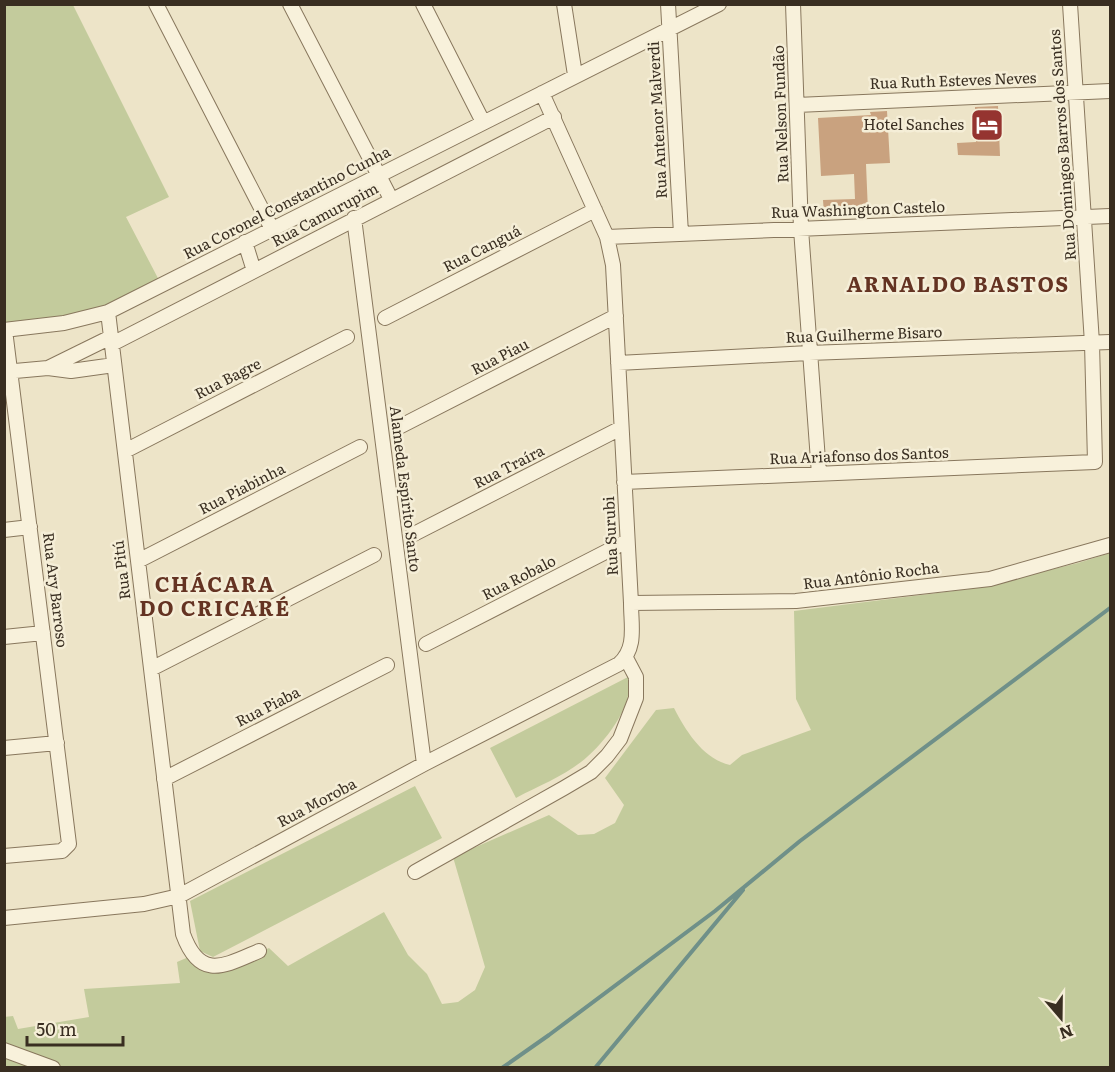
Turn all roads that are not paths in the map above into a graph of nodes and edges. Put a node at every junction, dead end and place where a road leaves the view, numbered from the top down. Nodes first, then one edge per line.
1 (156, 4) edge
2 (290, 4) edge
3 (423, 4) edge
4 (668, 4) edge
5 (719, 4) edge
6 (793, 4) edge
7 (1071, 4) edge
8 (563, 8) edge
9 (670, 29) junction
10 (575, 75) junction
11 (1110, 91) edge
12 (542, 93) junction
13 (1076, 93) junction
14 (798, 105) junction
15 (554, 117) junction
16 (483, 122) junction
17 (378, 175) junction
18 (391, 199) junction
19 (595, 210) junction
20 (1110, 216) edge
21 (1084, 217) junction
22 (354, 218) junction
23 (272, 229) junction
24 (801, 229) junction
25 (681, 234) junction
26 (607, 237) junction
27 (245, 242) junction
28 (254, 271) junction
29 (108, 312) junction
30 (616, 316) junction
31 (385, 318) dead end
32 (5, 330) edge
33 (347, 337) dead end
34 (112, 340) junction
35 (1110, 342) edge
36 (1092, 343) junction
37 (809, 353) junction
38 (618, 363) junction
39 (114, 365) junction
40 (48, 368) junction
41 (8, 372) edge
42 (11, 422) edge
43 (399, 427) dead end
44 (621, 428) junction
45 (360, 447) dead end
46 (125, 451) junction
47 (1095, 462) joint
48 (819, 474) junction
49 (624, 482) junction
50 (30, 527) junction
51 (4, 530) edge
52 (412, 535) dead end
53 (627, 541) junction
54 (1110, 545) edge
55 (374, 555) dead end
56 (138, 561) junction
57 (631, 603) junction
58 (43, 633) junction
59 (4, 637) edge
60 (426, 644) dead end
61 (626, 657) junction
62 (387, 664) dead end
63 (151, 669) junction
64 (57, 743) junction
65 (4, 748) edge
66 (424, 764) junction
67 (164, 779) junction
68 (4, 856) edge
69 (415, 872) dead end
70 (179, 896) junction
71 (4, 918) edge
72 (259, 951) dead end
73 (4, 1050) edge
74 (52, 1068) edge

1 - 23 street
2 - 17 street
3 - 16 street
4 - 9 street, Rua Antenor Malverdi
5 - 9 street, Rua Coronel Constantino Cunha
6 - 14 street, Rua Nelson Fundão
7 - 13 street, Rua Domingos Barros dos Santos
8 - 10 street
9 - 10 street, Rua Coronel Constantino Cunha
9 - 25 street, Rua Antenor Malverdi
10 - 12 street, Rua Coronel Constantino Cunha
11 - 13 street, Rua Ruth Esteves Neves
12 - 15 street, Rua Surubi
12 - 16 street, Rua Coronel Constantino Cunha
13 - 14 street, Rua Ruth Esteves Neves
13 - 21 street, Rua Domingos Barros dos Santos
14 - 24 street, Rua Nelson Fundão
15 - 18 street, Rua Camurupim
15 - 19 street, Rua Surubi
16 - 17 street, Rua Coronel Constantino Cunha
17 - 18 street
17 - 23 street, Rua Coronel Constantino Cunha
18 - 22 street, Rua Camurupim
19 - 26 street, Rua Surubi
19 - 31 street, Rua Canguá
20 - 21 street, Rua Washington Castelo
21 - 24 street, Rua Washington Castelo
21 - 36 street, Rua Domingos Barros dos Santos
22 - 28 street, Rua Camurupim
22 - 66 street, Alameda Espírito Santo
23 - 27 street, Rua Coronel Constantino Cunha
24 - 25 street, Rua Washington Castelo
24 - 37 street, Rua Nelson Fundão
25 - 26 street, Rua Washington Castelo
26 - 30 street, Rua Surubi
27 - 28 street
27 - 29 street, Rua Coronel Constantino Cunha
28 - 34 street, Rua Camurupim
29 - 32 street, Rua Coronel Constantino Cunha
29 - 34 street, Rua Pitú
30 - 38 street, Rua Surubi
30 - 43 street, Rua Piau
32 - 41 street, Rua Ary Barroso
33 - 46 street, Rua Bagre
34 - 39 street, Rua Pitú
34 - 40 street, Rua Camurupim
35 - 36 street, Rua Guilherme Bisaro
36 - 37 street, Rua Guilherme Bisaro
36 - 47 street, Rua Domingos Barros dos Santos
37 - 38 street, Rua Guilherme Bisaro
37 - 48 street, Rua Nelson Fundão
38 - 44 street, Rua Surubi
39 - 40 street
39 - 46 street, Rua Pitú
40 - 41 street
41 - 42 street, Rua Ary Barroso
42 - 50 street, Rua Ary Barroso
44 - 49 street, Rua Surubi
44 - 52 street, Rua Traíra
45 - 56 street, Rua Piabinha
46 - 56 street, Rua Pitú
47 - 48 street, Rua Ariafonso dos Santos
48 - 49 street, Rua Ariafonso dos Santos
49 - 53 street, Rua Surubi
50 - 51 street
50 - 58 street, Rua Ary Barroso
53 - 57 street, Rua Surubi
53 - 60 street, Rua Robalo
54 - 57 street, Rua Antônio Rocha
55 - 63 street
56 - 63 street, Rua Pitú
57 - 61 street, Rua Surubi
58 - 59 street
58 - 64 street, Rua Ary Barroso
61 - 66 street, Rua Moroba
61 - 69 street
62 - 67 street, Rua Piaba
63 - 67 street, Rua Pitú
64 - 65 street
64 - 68 street, Rua Ary Barroso
66 - 70 street, Rua Moroba
67 - 70 street, Rua Pitú
70 - 71 street, Rua Moroba
70 - 72 street, Rua Pitú
73 - 74 street

